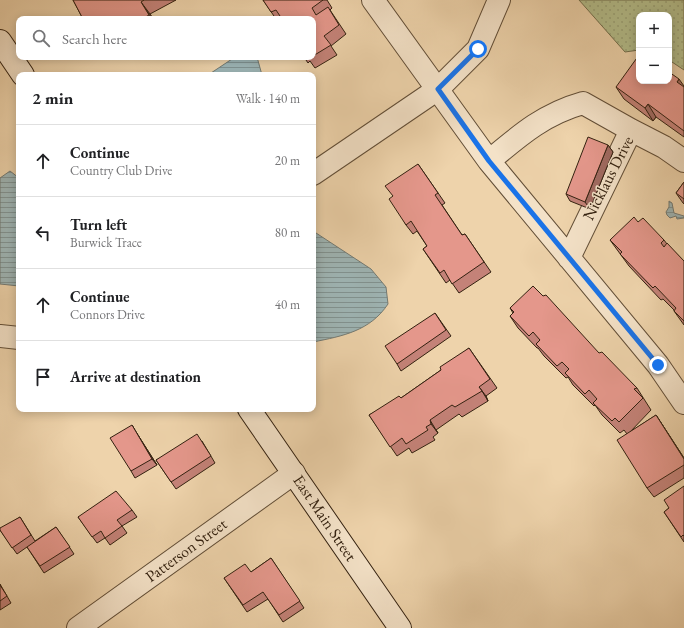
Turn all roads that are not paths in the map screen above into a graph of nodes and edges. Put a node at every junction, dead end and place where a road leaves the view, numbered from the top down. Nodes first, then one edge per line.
1 (374, 0) edge
2 (499, 0) edge
3 (0, 41) edge
4 (21, 72) edge
5 (438, 89) junction
6 (631, 130) junction
7 (489, 161) junction
8 (684, 161) edge
9 (316, 172) edge
10 (569, 258) junction
11 (0, 336) edge
12 (16, 338) edge
13 (684, 403) edge
14 (251, 412) edge
15 (294, 473) junction
16 (78, 628) edge
17 (400, 628) edge

1 - 5 street
2 - 5 street
3 - 4 street
5 - 7 street
5 - 9 street
6 - 7 street
6 - 8 street, Nicklaus Drive
6 - 10 street, Nicklaus Drive
7 - 10 street
10 - 13 street
11 - 12 street
14 - 15 street, East Main Street
15 - 16 street, Patterson Street
15 - 17 street, East Main Street

